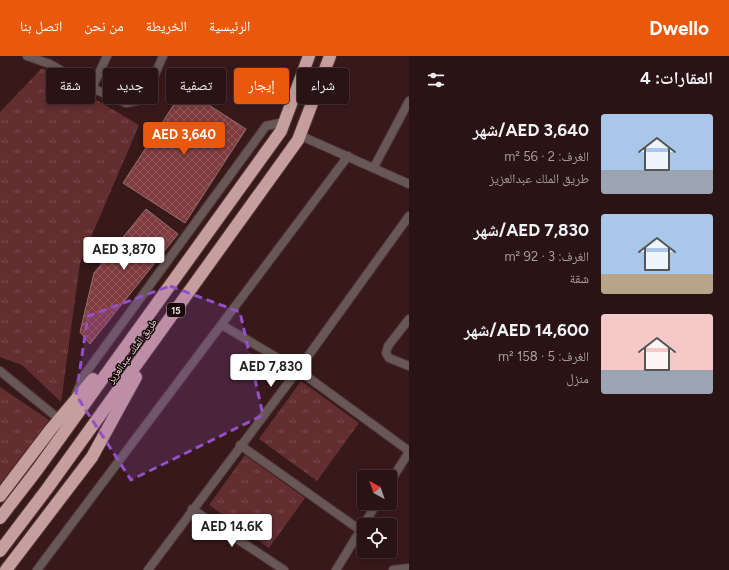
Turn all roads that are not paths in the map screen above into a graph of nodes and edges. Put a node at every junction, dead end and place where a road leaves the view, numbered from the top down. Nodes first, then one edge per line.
1 (27, 56) edge
2 (106, 56) edge
3 (163, 56) edge
4 (330, 56) edge
5 (306, 57) edge
6 (52, 60) edge
7 (63, 68) edge
8 (95, 81) edge
9 (95, 89) edge
10 (409, 101) edge
11 (284, 122) junction
12 (299, 135) junction
13 (348, 156) junction
14 (374, 167) junction
15 (409, 184) edge
16 (409, 216) edge
17 (146, 317) junction
18 (409, 319) edge
19 (222, 325) junction
20 (162, 330) junction
21 (409, 366) edge
22 (298, 370) junction
23 (0, 371) edge
24 (70, 406) junction
25 (59, 419) junction
26 (240, 445) junction
27 (409, 452) edge
28 (397, 471) edge
29 (0, 496) edge
30 (192, 509) junction
31 (0, 518) edge
32 (357, 528) edge
33 (357, 535) edge
34 (0, 551) edge
35 (409, 568) edge
36 (6, 570) edge
37 (36, 570) edge
38 (148, 570) edge
39 (284, 570) edge
40 (336, 570) edge
41 (393, 570) edge

1 - 6 street
2 - 8 street
3 - 9 street
4 - 12 highway, طريق الملك عبدالعزيز / 15
5 - 11 highway, طريق الملك عبدالعزيز / 15
6 - 7 street
10 - 14 street
11 - 17 highway, طريق الملك عبدالعزيز / 15
11 - 24 street
12 - 13 street
12 - 20 highway, طريق الملك عبدالعزيز / 15
13 - 14 street
13 - 19 street
14 - 15 street
16 - 22 street
17 - 24 highway
17 - 31 highway, طريق الملك عبدالعزيز / 15
18 - 21 street
19 - 22 street
19 - 37 street
20 - 34 highway, طريق الملك عبدالعزيز / 15
20 - 36 highway
22 - 26 street
22 - 27 street
23 - 25 street
24 - 25 highway
25 - 29 highway
26 - 30 street
26 - 32 street
27 - 28 street
30 - 38 street
30 - 39 street
33 - 40 street
35 - 41 street

